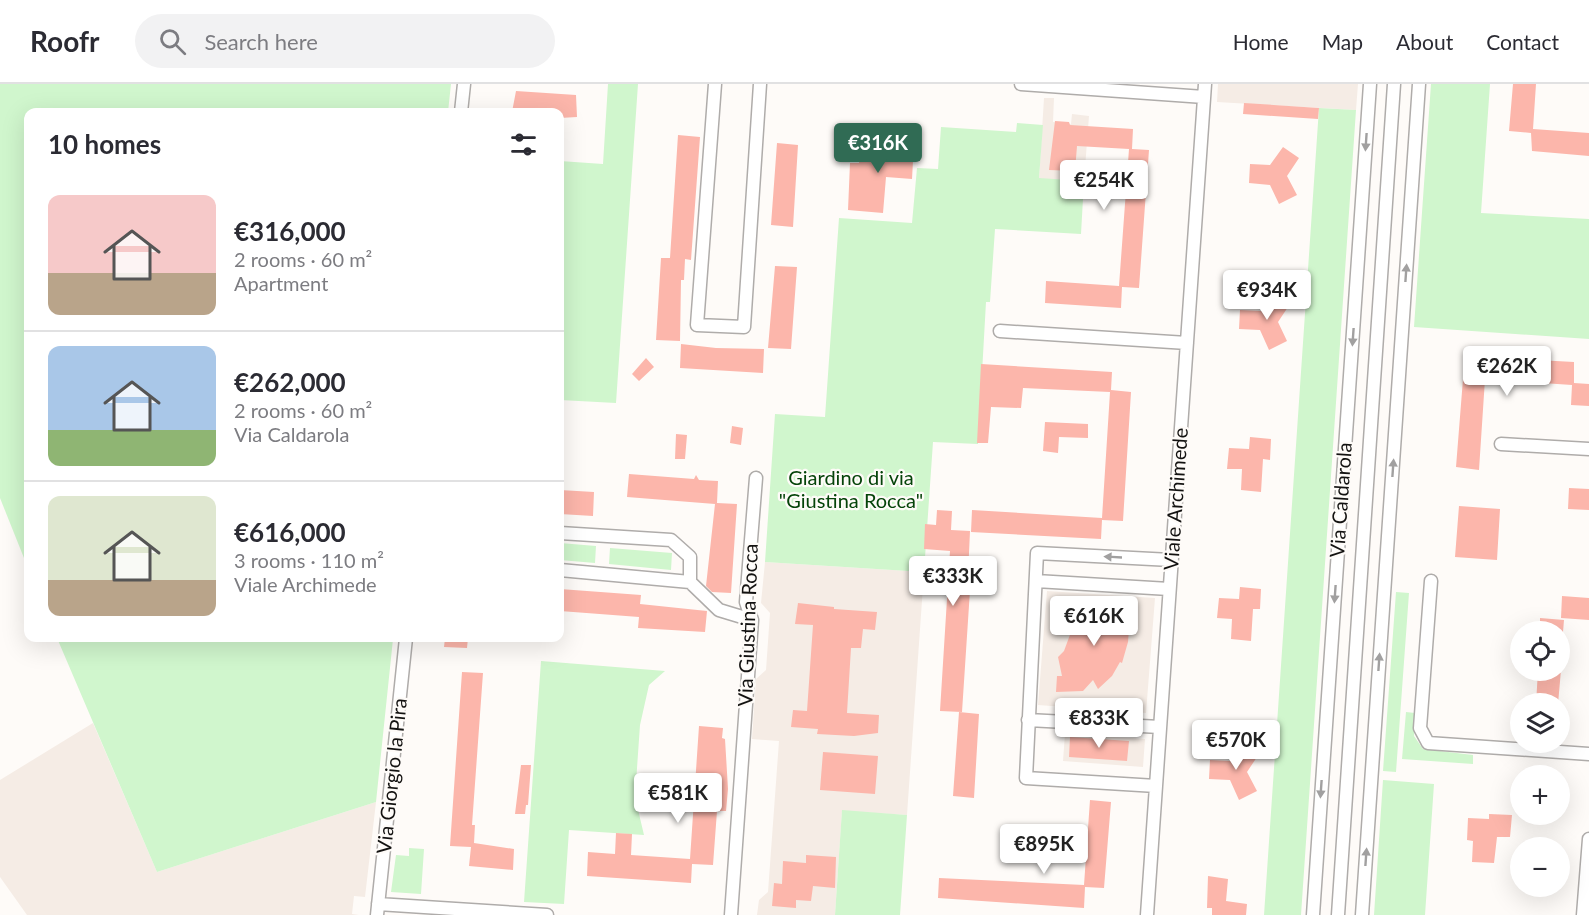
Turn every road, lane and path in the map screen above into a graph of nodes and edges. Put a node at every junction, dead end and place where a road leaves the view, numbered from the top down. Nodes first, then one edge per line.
1 (464, 84) edge
2 (715, 84) edge
3 (760, 84) edge
4 (1021, 84) edge
5 (1370, 84) edge
6 (1394, 84) edge
7 (1419, 84) edge
8 (1204, 90) edge
9 (461, 108) edge
10 (1000, 331) dead end
11 (1186, 343) junction
12 (1501, 444) dead end
13 (1589, 449) edge
14 (756, 478) dead end
15 (564, 533) edge
16 (1171, 560) junction
17 (564, 570) edge
18 (1036, 581) junction
19 (690, 582) junction
20 (1431, 582) dead end
21 (1169, 589) junction
22 (752, 620) junction
23 (406, 642) edge
24 (1028, 720) junction
25 (1160, 727) junction
26 (1589, 754) edge
27 (1156, 786) junction
28 (1589, 839) edge
29 (378, 909) edge
30 (547, 915) edge
31 (731, 915) edge
32 (1147, 915) edge
33 (1313, 915) edge
34 (1338, 915) edge
35 (1362, 915) edge
36 (1583, 915) edge

1 - 9 street
2 - 3 street
4 - 8 street
5 -> 33 street, Via Caldarola
6 - 34 street, Via Caldarola
35 -> 7 street
8 - 11 street, Viale Archimede
10 - 11 street
11 - 16 street, Viale Archimede
12 - 13 street
14 - 22 street, Via Giustina Rocca
15 - 19 street
16 -> 18 street
16 - 21 street, Viale Archimede
17 - 19 street
18 - 21 street
18 - 24 street
19 - 22 street
20 - 26 street
21 - 25 street, Viale Archimede
22 - 31 street, Via Giustina Rocca
23 - 29 street, Via Giorgio la Pira
24 - 25 street
24 - 27 street
25 - 27 street, Viale Archimede
27 - 32 street, Viale Archimede
28 - 36 street
29 - 30 street

